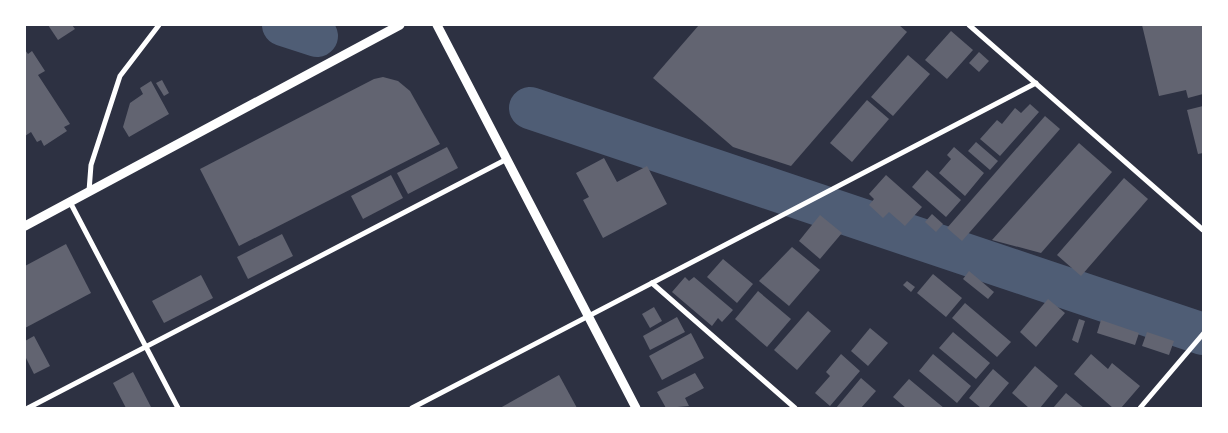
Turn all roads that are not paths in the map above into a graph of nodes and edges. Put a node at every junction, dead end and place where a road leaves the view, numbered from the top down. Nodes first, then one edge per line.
1 (159, 25) edge
2 (400, 25) edge
3 (437, 25) edge
4 (969, 25) edge
5 (1036, 83) junction
6 (508, 158) junction
7 (88, 192) junction
8 (70, 202) junction
9 (25, 226) edge
10 (1203, 230) edge
11 (652, 283) junction
12 (589, 316) junction
13 (1201, 336) edge
14 (146, 346) junction
15 (28, 408) edge
16 (178, 408) edge
17 (412, 408) edge
18 (636, 408) edge
19 (795, 408) edge
20 (1140, 408) edge

1 - 7 street
2 - 7 street
3 - 6 street
4 - 5 street
5 - 10 street
5 - 11 street
6 - 12 street
6 - 14 street
7 - 8 street
8 - 9 street
8 - 14 street
11 - 12 street
11 - 19 street
12 - 17 street
12 - 18 street
13 - 20 street
14 - 15 street
14 - 16 street

